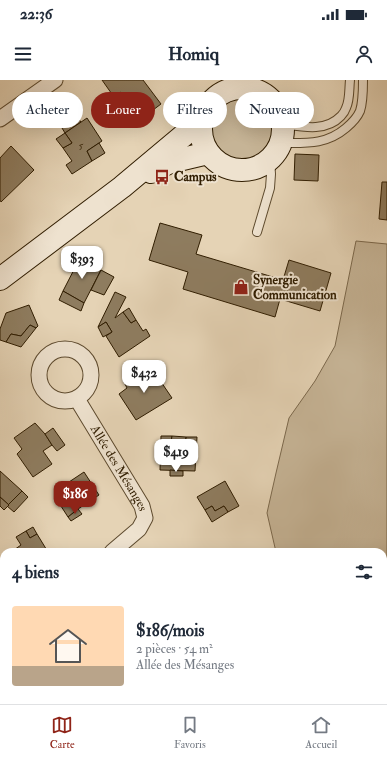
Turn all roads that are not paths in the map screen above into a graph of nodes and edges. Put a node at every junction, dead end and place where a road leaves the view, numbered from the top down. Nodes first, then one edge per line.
1 (55, 80) edge
2 (350, 80) edge
3 (364, 80) edge
4 (239, 84) edge
5 (270, 89) edge
6 (225, 92) edge
7 (0, 119) edge
8 (192, 128) edge
9 (201, 128) edge
10 (278, 142) junction
11 (208, 153) junction
12 (122, 187) junction
13 (257, 232) dead end
14 (0, 279) edge
15 (77, 399) dead end
16 (117, 548) edge

1 - 7 street
2 - 10 lane
3 - 10 lane
4 - 5 main road
4 - 6 main road
5 - 10 main road
8 - 12 main road
9 - 11 main road
10 - 11 main road
10 - 13 lane
11 - 12 main road
12 - 14 main road
15 - 16 street, Allée des Mésanges

